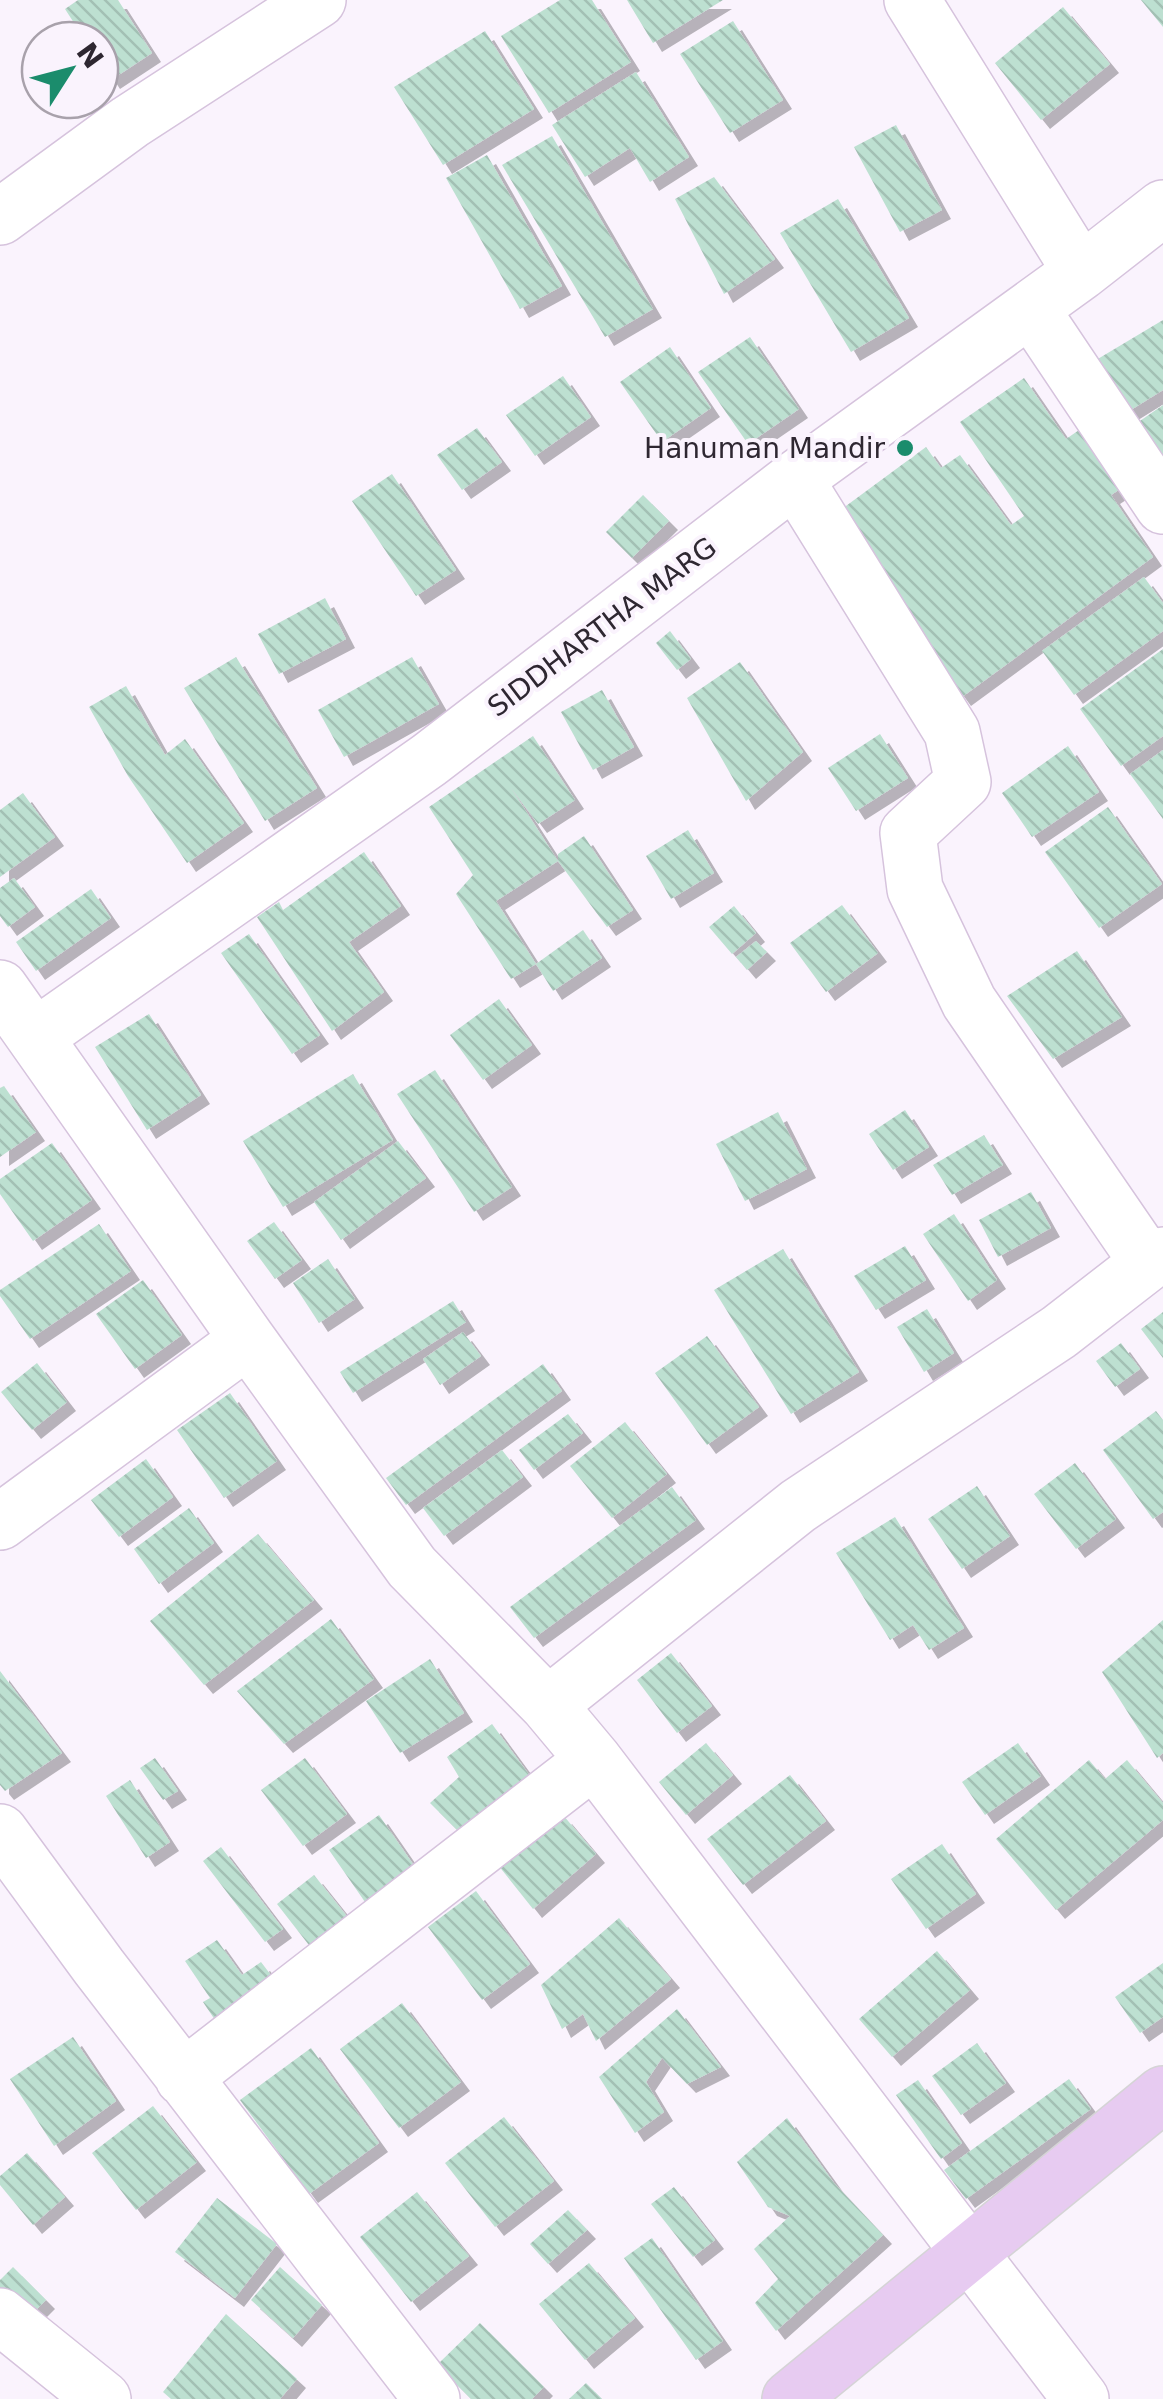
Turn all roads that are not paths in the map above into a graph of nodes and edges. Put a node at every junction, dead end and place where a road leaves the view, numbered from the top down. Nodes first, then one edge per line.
1 (318, 0) edge
2 (912, 0) edge
3 (1163, 208) edge
4 (0, 216) edge
5 (1081, 272) junction
6 (1031, 309) junction
7 (795, 479) junction
8 (1163, 506) edge
9 (0, 988) edge
10 (35, 1037) junction
11 (1156, 1259) edge
12 (248, 1340) junction
13 (0, 1522) edge
14 (548, 1704) junction
15 (594, 1760) junction
16 (0, 1832) edge
17 (183, 2078) junction
18 (1163, 2094) edge
19 (970, 2252) junction
20 (0, 2316) edge
21 (102, 2399) edge
22 (432, 2399) edge
23 (790, 2399) edge
24 (1082, 2399) edge

1 - 4 street
2 - 5 street
3 - 5 street, SIDDHARTHA MARG
5 - 6 street, SIDDHARTHA MARG
6 - 7 street, SIDDHARTHA MARG
6 - 8 street
7 - 10 street, SIDDHARTHA MARG
7 - 11 street
9 - 10 street
10 - 12 street
11 - 14 street
12 - 13 street
12 - 14 street
14 - 15 street
15 - 17 street
15 - 19 street
16 - 17 street
17 - 22 street
18 - 19 main road
19 - 23 main road
19 - 24 street
20 - 21 street

